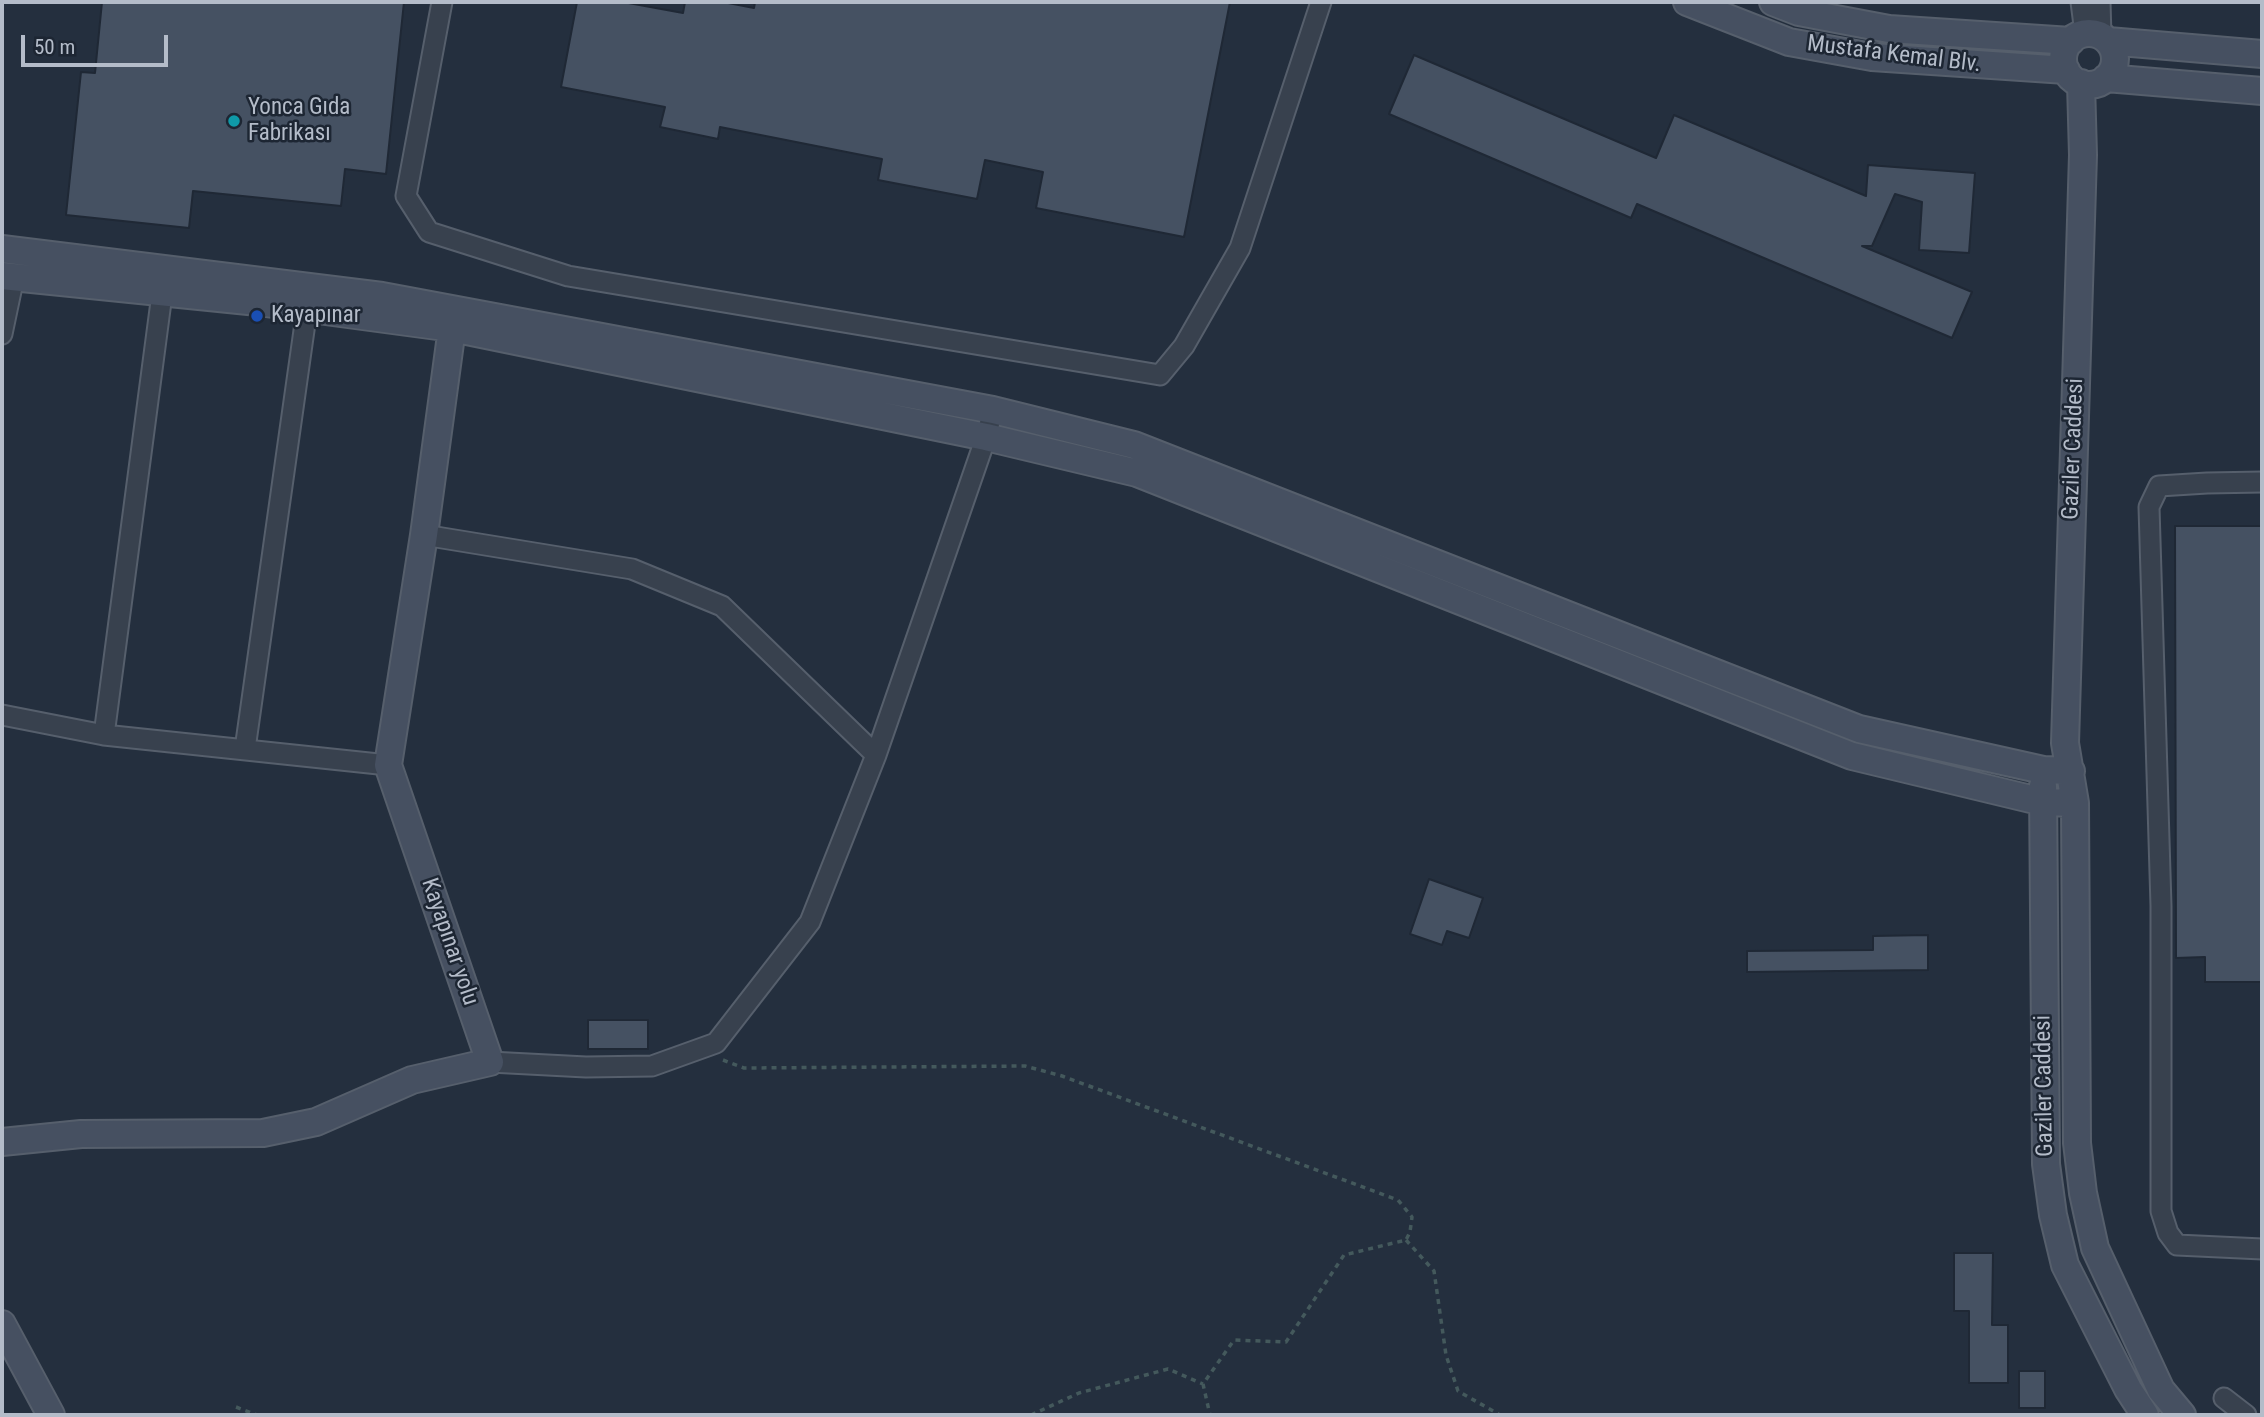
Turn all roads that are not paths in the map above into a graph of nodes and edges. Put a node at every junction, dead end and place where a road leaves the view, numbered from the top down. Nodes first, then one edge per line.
1 (442, 2) edge
2 (1321, 2) edge
3 (1687, 2) edge
4 (1773, 2) edge
5 (2081, 2) edge
6 (2100, 2) edge
7 (2091, 38) junction
8 (2262, 54) edge
9 (2088, 79) junction
10 (2262, 91) edge
11 (2, 249) edge
12 (8, 276) edge
13 (162, 294) junction
14 (307, 309) junction
15 (452, 328) junction
16 (2, 334) edge
17 (993, 410) junction
18 (986, 437) junction
19 (2262, 482) edge
20 (424, 535) junction
21 (2, 715) edge
22 (104, 735) junction
23 (2065, 743) junction
24 (245, 749) junction
25 (876, 755) junction
26 (388, 765) junction
27 (2043, 770) junction
28 (2071, 771) junction
29 (2043, 802) junction
30 (2075, 803) junction
31 (490, 1062) junction
32 (2, 1142) edge
33 (2262, 1249) edge
34 (2, 1324) edge
35 (2224, 1398) dead end
36 (51, 1415) edge
37 (2145, 1415) edge
38 (2182, 1415) edge
39 (2246, 1415) edge

1 - 2 street
3 - 9 street, Mustafa Kemal Blv.
4 - 7 street, Mustafa Kemal Blv.
5 - 7 street
6 - 7 street
7 - 8 street, Mustafa Kemal Blv.
7 - 9 street
7 - 9 street
9 - 10 street, Mustafa Kemal Blv.
9 - 23 street, Gaziler Caddesi
11 - 17 street
12 - 13 street
12 - 16 street
13 - 14 street
13 - 22 street
14 - 15 street
14 - 24 street
15 - 18 street
15 - 20 street, Kayapınar yolu
17 - 18 street
17 - 27 street
18 - 25 street
18 - 29 street
19 - 33 street
20 - 25 street
20 - 26 street, Kayapınar yolu
21 - 22 street
22 - 24 street
23 - 27 street
23 - 28 street, Gaziler Caddesi
24 - 26 street
25 - 31 street
26 - 31 street, Kayapınar yolu
27 - 28 street
27 - 29 street, Gaziler Caddesi
28 - 30 street, Gaziler Caddesi
29 - 30 street
29 - 37 street, Gaziler Caddesi
30 - 38 street, Gaziler Caddesi
31 - 32 street
34 - 36 street
35 - 39 street

